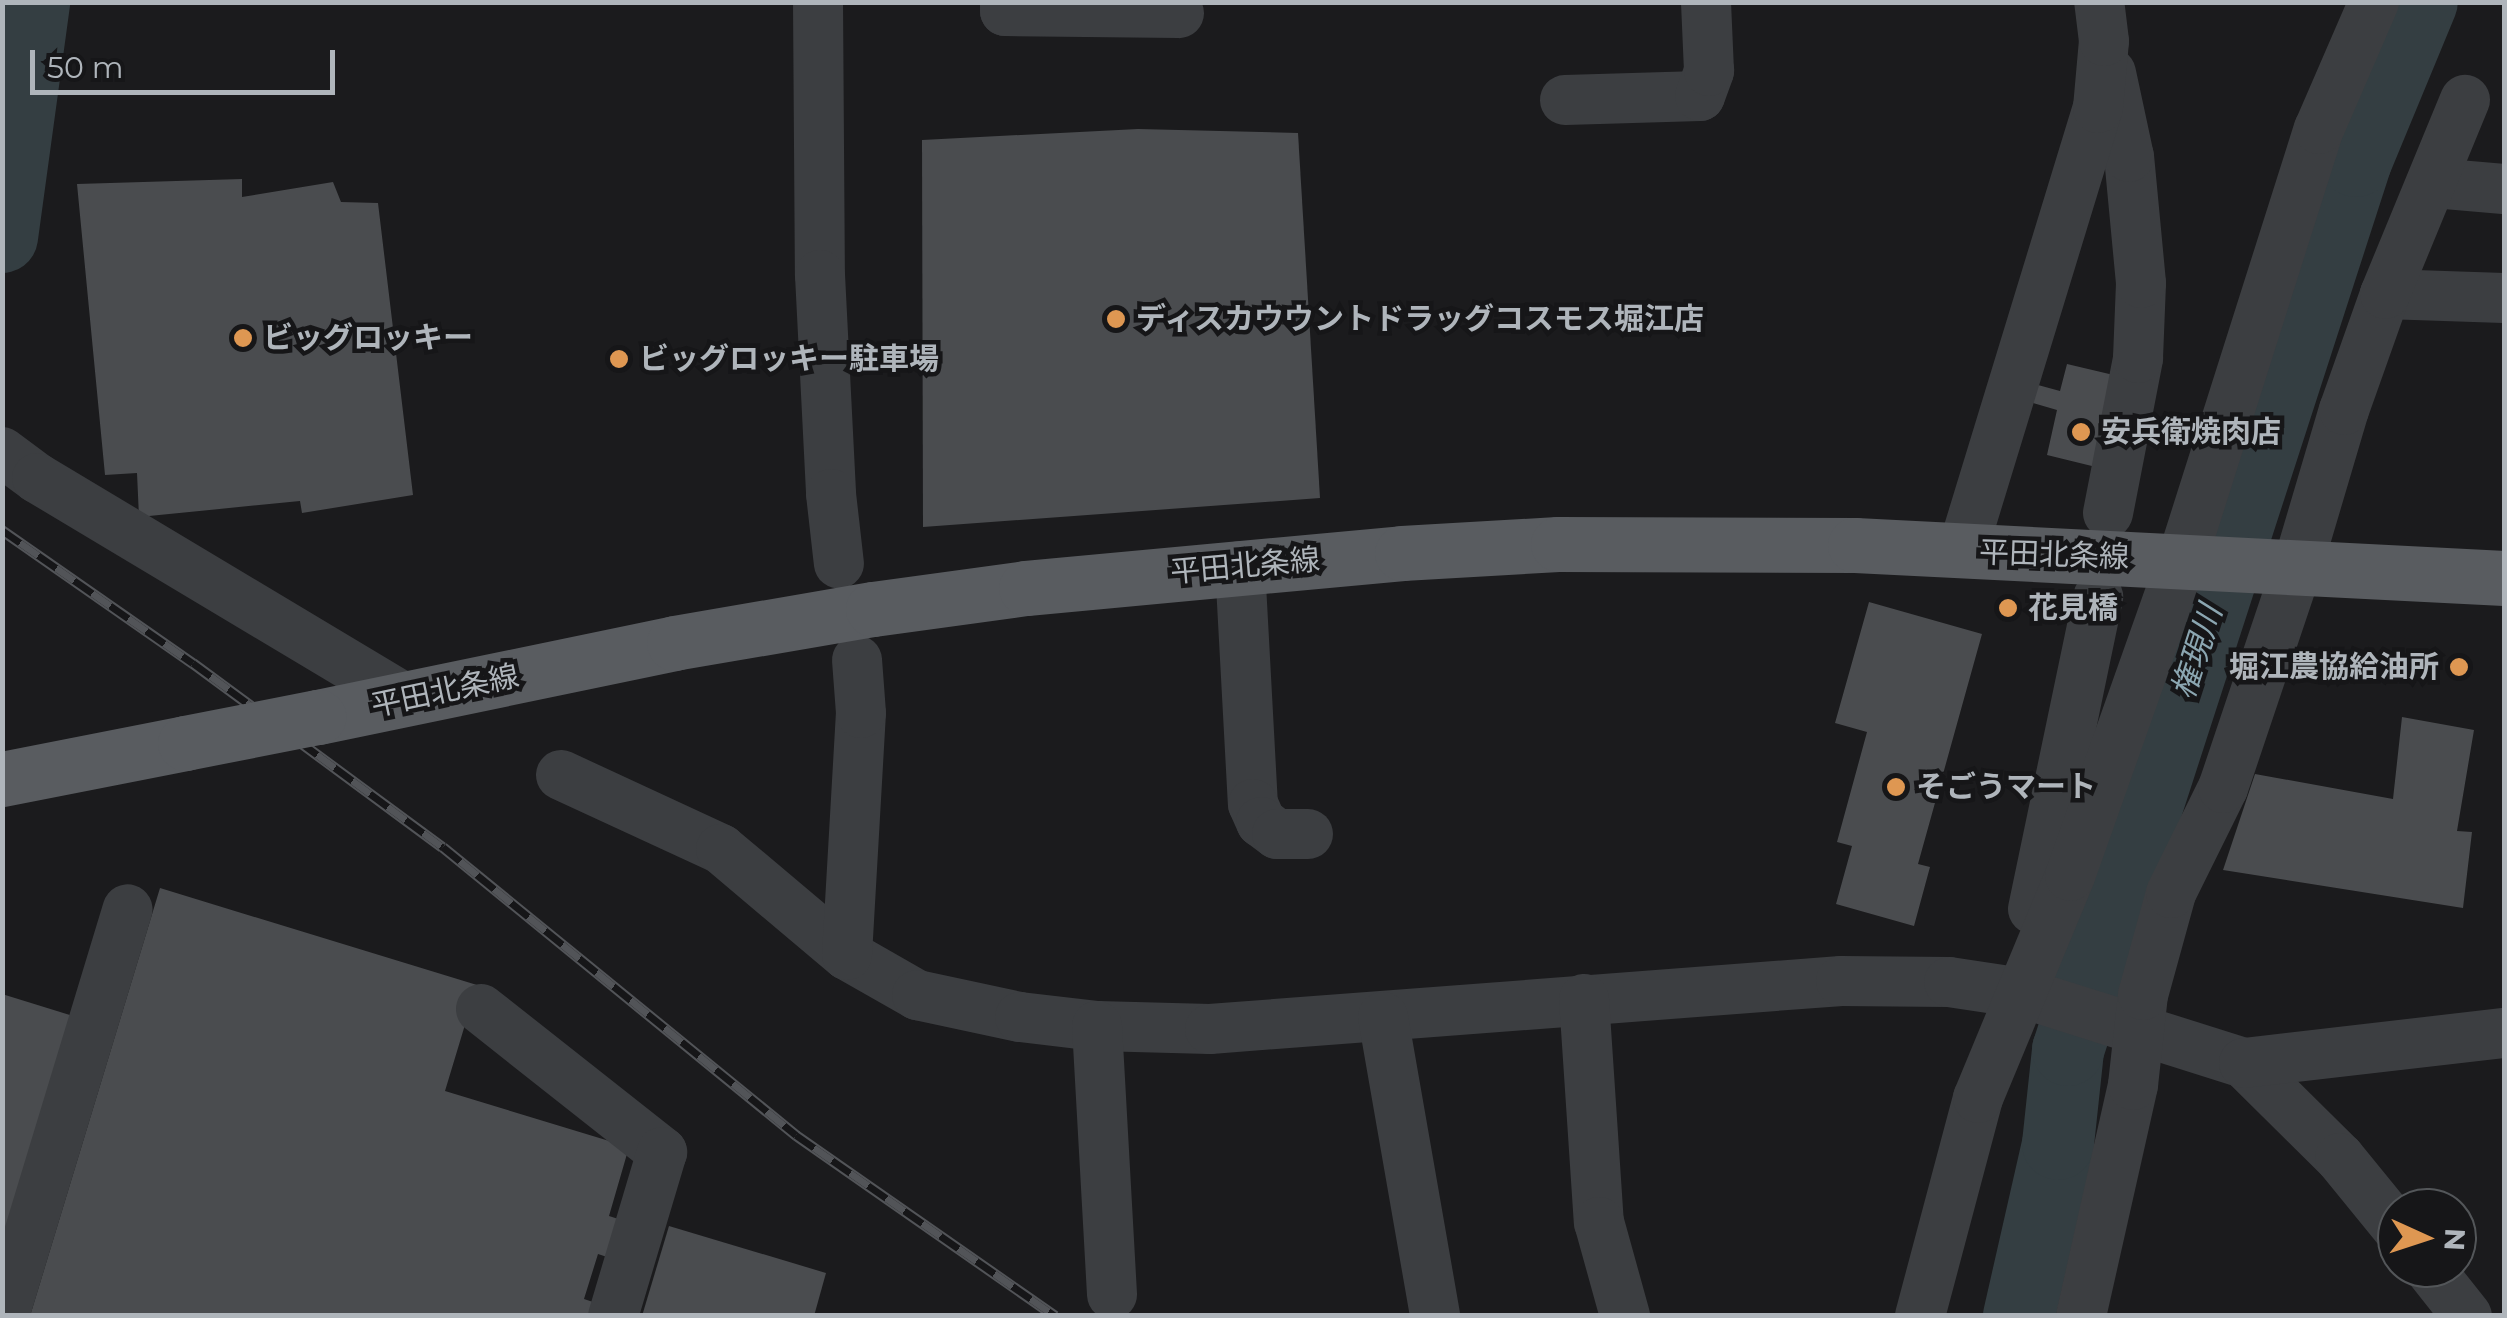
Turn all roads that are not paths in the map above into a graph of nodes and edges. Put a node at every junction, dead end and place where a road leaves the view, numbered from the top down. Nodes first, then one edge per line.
1 (818, 2) edge
2 (1006, 2) edge
3 (1706, 2) edge
4 (2374, 2) edge
5 (1179, 12) dead end
6 (2102, 22) edge
7 (2465, 100) dead end
8 (1567, 105) dead end
9 (2434, 182) junction
10 (2504, 189) edge
11 (2385, 294) junction
12 (2504, 298) edge
13 (20, 465) edge
14 (2108, 513) dead end
15 (1962, 552) junction
16 (2188, 560) junction
17 (838, 564) dead end
18 (2288, 565) junction
19 (1240, 566) junction
20 (2504, 578) edge
21 (2098, 597) dead end
22 (856, 660) dead end
23 (408, 700) junction
24 (561, 775) dead end
25 (2, 779) edge
26 (1308, 834) dead end
27 (128, 910) dead end
28 (846, 955) junction
29 (2037, 997) junction
30 (1584, 999) junction
31 (481, 1009) dead end
32 (1384, 1017) junction
33 (1096, 1026) junction
34 (2130, 1028) junction
35 (2504, 1034) edge
36 (2244, 1063) junction
37 (2377, 1203) edge
38 (2445, 1288) edge
39 (1112, 1295) dead end
40 (4, 1316) edge
41 (614, 1316) edge
42 (1435, 1316) edge
43 (1625, 1316) edge
44 (1920, 1316) edge
45 (2081, 1316) edge
46 (2467, 1316) edge

1 - 17 street
2 - 5 street
3 - 8 street
4 - 16 street
6 - 14 street
6 - 15 street
7 - 9 street
9 - 10 street
9 - 11 street
11 - 12 street
11 - 18 street
13 - 23 street
15 - 16 main road, 平田北条線
15 - 19 main road, 平田北条線
16 - 18 main road, 平田北条線
16 - 29 street
18 - 20 main road, 平田北条線
18 - 34 street
19 - 23 main road, 平田北条線
19 - 26 street
21 - 29 street
22 - 28 street
23 - 25 main road, 平田北条線, bridge
24 - 28 street
27 - 40 street
28 - 33 street
29 - 30 street
29 - 34 street
29 - 44 street
30 - 32 street
30 - 43 street
31 - 41 street
32 - 33 street
32 - 42 street
33 - 39 street
34 - 36 street
34 - 45 street
35 - 36 street
36 - 37 street
38 - 46 street

